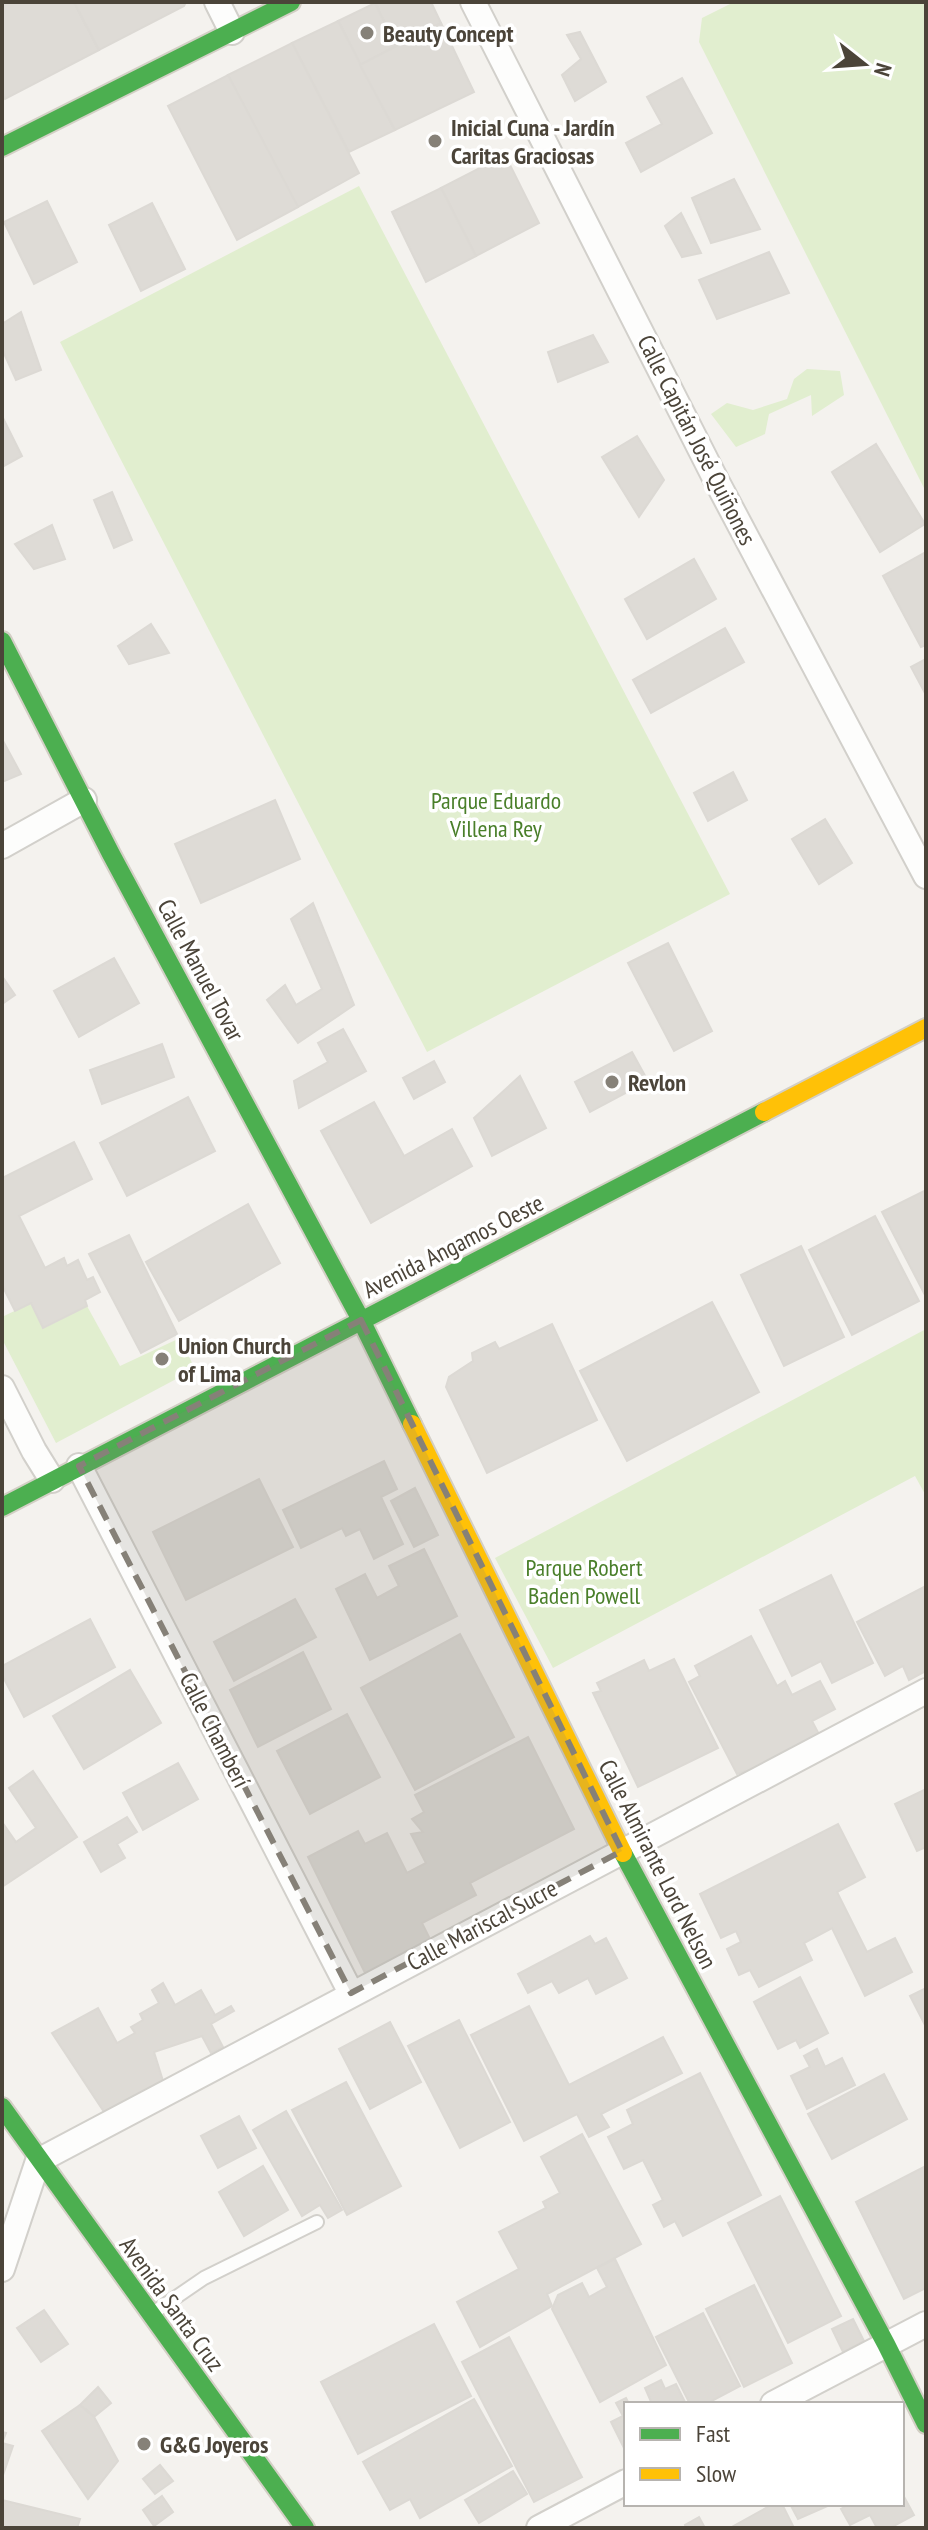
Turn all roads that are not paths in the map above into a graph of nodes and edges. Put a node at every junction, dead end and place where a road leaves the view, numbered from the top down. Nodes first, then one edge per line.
1 (217, 2) edge
2 (291, 2) edge
3 (473, 2) edge
4 (232, 32) junction
5 (2, 147) edge
6 (2, 641) edge
7 (84, 800) junction
8 (2, 846) edge
9 (926, 876) edge
10 (926, 1028) edge
11 (361, 1320) junction
12 (2, 1388) edge
13 (79, 1466) junction
14 (52, 1480) junction
15 (2, 1507) edge
16 (926, 1691) edge
17 (622, 1851) junction
18 (351, 1993) junction
19 (2, 2107) edge
20 (38, 2161) junction
21 (317, 2222) dead end
22 (2, 2269) edge
23 (150, 2315) junction
24 (926, 2324) edge
25 (886, 2344) junction
26 (777, 2402) edge
27 (926, 2424) edge
28 (624, 2483) edge
29 (305, 2528) edge
30 (539, 2528) edge

1 - 4 street
2 - 4 street
3 - 9 street, Calle Capitán José Quiñones
4 - 5 street
6 - 7 street, Calle Manuel Tovar
7 - 8 street
7 - 11 street, Calle Manuel Tovar
10 - 11 street, Avenida Angamos Oeste
11 - 13 street, Avenida Angamos Oeste
11 - 17 street, Calle Almirante Lord Nelson
12 - 14 street
13 - 14 street, Avenida Angamos Oeste
13 - 18 street, Calle Chamberí
14 - 15 street, Avenida Angamos Oeste
16 - 17 street, Calle Mariscal Sucre
17 - 18 street, Calle Mariscal Sucre
17 - 25 street, Calle Almirante Lord Nelson
18 - 20 street, Calle Mariscal Sucre
19 - 20 street, Avenida Santa Cruz
20 - 22 street
20 - 23 street, Avenida Santa Cruz
21 - 23 lane
23 - 29 street, Avenida Santa Cruz
24 - 25 street
25 - 26 street
25 - 27 street, Calle Almirante Lord Nelson
28 - 30 street

